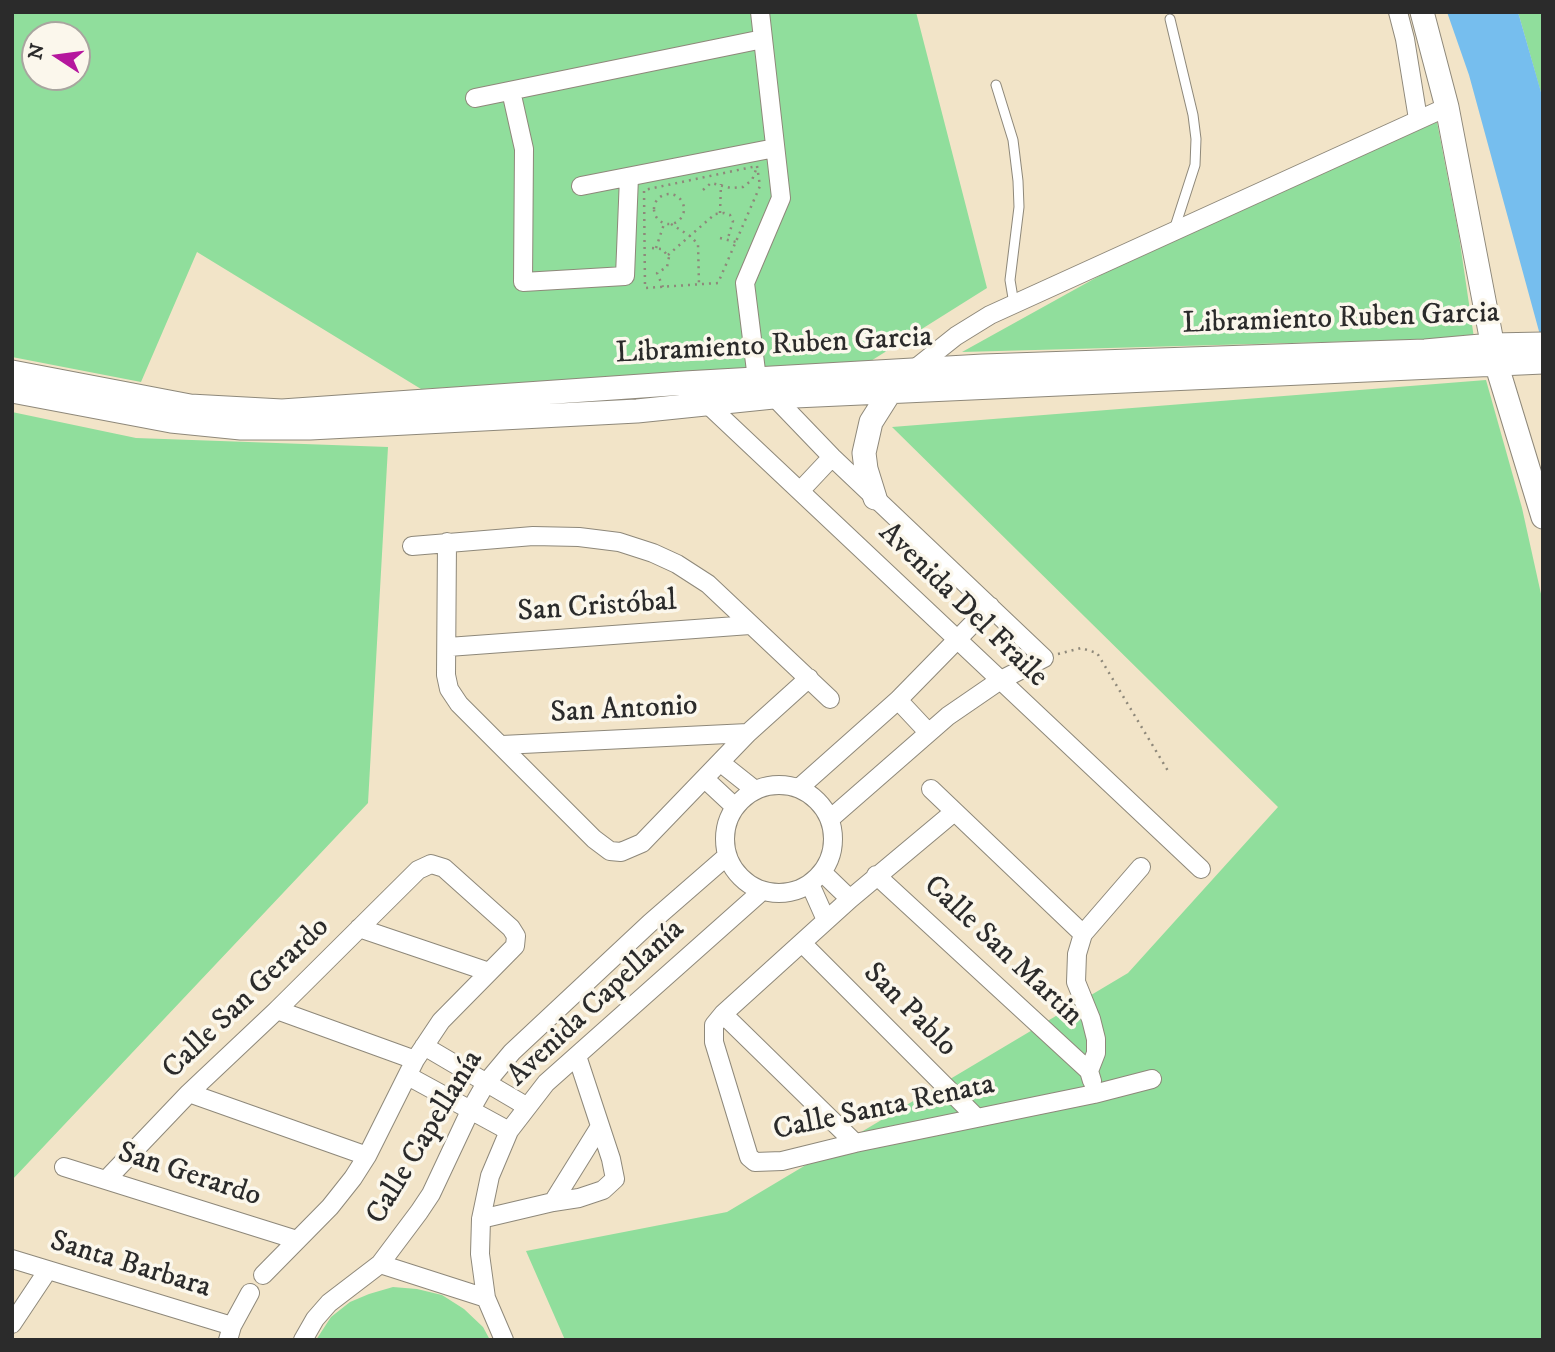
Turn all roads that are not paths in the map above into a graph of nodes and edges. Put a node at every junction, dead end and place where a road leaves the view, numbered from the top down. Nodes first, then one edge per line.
1 (760, 12) edge
2 (1398, 12) edge
3 (1422, 12) edge
4 (1170, 19) dead end
5 (763, 40) junction
6 (996, 85) dead end
7 (511, 91) junction
8 (475, 98) dead end
9 (1447, 107) junction
10 (1418, 120) junction
11 (775, 148) junction
12 (629, 177) junction
13 (581, 186) dead end
14 (1173, 232) junction
15 (1013, 304) junction
16 (1532, 353) edge
17 (1496, 363) junction
18 (12, 372) edge
19 (911, 372) junction
20 (757, 379) junction
21 (685, 383) junction
22 (12, 391) edge
23 (890, 392) junction
24 (773, 397) junction
25 (706, 403) junction
26 (832, 457) junction
27 (800, 491) junction
28 (875, 498) junction
29 (1543, 517) edge
30 (447, 542) junction
31 (412, 546) dead end
32 (990, 607) junction
33 (750, 625) junction
34 (956, 640) junction
35 (448, 647) junction
36 (809, 678) junction
37 (999, 681) junction
38 (830, 699) dead end
39 (898, 700) junction
40 (928, 732) junction
41 (748, 733) junction
42 (502, 745) junction
43 (722, 763) junction
44 (705, 779) junction
45 (799, 788) junction
46 (931, 789) dead end
47 (755, 790) junction
48 (735, 807) junction
49 (954, 812) junction
50 (830, 819) junction
51 (727, 856) junction
52 (1141, 867) dead end
53 (1201, 869) dead end
54 (876, 876) junction
55 (816, 878) junction
56 (762, 891) junction
57 (850, 899) junction
58 (826, 920) junction
59 (359, 929) junction
60 (1083, 934) junction
61 (802, 943) junction
62 (489, 972) junction
63 (278, 1010) junction
64 (723, 1014) junction
65 (577, 1056) junction
66 (416, 1061) junction
67 (1089, 1071) junction
68 (1152, 1079) dead end
69 (486, 1083) junction
70 (189, 1093) junction
71 (1094, 1094) junction
72 (526, 1106) junction
73 (470, 1111) junction
74 (978, 1118) junction
75 (599, 1128) junction
76 (509, 1130) junction
77 (855, 1143) junction
78 (367, 1156) junction
79 (64, 1167) dead end
80 (107, 1179) junction
81 (553, 1202) junction
82 (481, 1219) junction
83 (297, 1240) junction
84 (12, 1259) edge
85 (380, 1265) junction
86 (48, 1270) junction
87 (263, 1275) dead end
88 (250, 1293) dead end
89 (486, 1298) junction
90 (12, 1324) edge
91 (230, 1333) edge
92 (303, 1340) edge
93 (503, 1340) edge

1 - 5 street
2 - 10 street
3 - 9 street
4 - 14 lane
5 - 7 street
5 - 11 street
6 - 15 lane
7 - 8 street
7 - 12 street
9 - 10 street
9 - 17 street
10 - 14 street
11 - 12 street
11 - 20 street
12 - 13 street
14 - 15 street
15 - 19 street
16 - 17 street, Libramiento Ruben Garcia
17 - 19 street, Libramiento Ruben Garcia
17 - 23 street, Libramiento Ruben Garcia
17 - 29 street
18 - 21 street, Libramiento Ruben Garcia
19 - 20 street, Libramiento Ruben Garcia
20 - 21 street, Libramiento Ruben Garcia
20 - 24 street, Avenida Del Fraile
21 - 25 street, Avenida Del Fraile
22 - 25 street, Libramiento Ruben Garcia
23 - 24 street, Libramiento Ruben Garcia
23 - 28 street
24 - 25 street, Libramiento Ruben Garcia
24 - 26 street, Avenida Del Fraile
25 - 27 street, Avenida Del Fraile
26 - 27 street
26 - 28 street, Avenida Del Fraile
27 - 34 street, Avenida Del Fraile
28 - 32 street, Avenida Del Fraile
30 - 31 street
30 - 33 street
30 - 35 street
32 - 34 street
32 - 37 street, Avenida Del Fraile
33 - 35 street, San Cristóbal
33 - 36 street
34 - 37 street, Avenida Del Fraile
34 - 39 street
35 - 42 street
36 - 38 street
36 - 41 street
37 - 40 street
37 - 53 street, Avenida Del Fraile
39 - 40 street
39 - 45 street
40 - 50 street
41 - 42 street, San Antonio
41 - 43 street
42 - 44 street
43 - 44 street
43 - 47 street
44 - 48 street
45 - 47 street
45 - 50 street
46 - 49 street
47 - 48 street
48 - 51 street
49 - 54 street
49 - 60 street
50 - 55 street
51 - 56 street
51 - 69 street, Calle Capellanía
52 - 60 street
54 - 57 street
54 - 67 street, Calle San Martin
55 - 56 street
55 - 57 street
55 - 58 street
56 - 65 street, Avenida Capellanía
57 - 58 street
58 - 61 street
59 - 62 street
59 - 62 street, Calle San Gerardo
59 - 63 street, Calle San Gerardo
60 - 67 street
61 - 64 street
61 - 74 street, San Pablo
62 - 66 street
63 - 66 street
63 - 70 street, Calle San Gerardo
64 - 77 street
64 - 77 street, Calle Santa Renata
65 - 72 street, Avenida Capellanía
65 - 75 street
66 - 69 street
66 - 73 street
66 - 78 street
67 - 71 street
68 - 71 street, Calle Santa Renata
69 - 72 street
69 - 73 street, Calle Capellanía
70 - 78 street
70 - 80 street, Calle San Gerardo
71 - 74 street, Calle Santa Renata
72 - 76 street, Avenida Capellanía
73 - 76 street
73 - 85 street, Calle Capellanía
74 - 77 street, Calle Santa Renata
75 - 81 street
75 - 81 street
76 - 82 street, Avenida Capellanía
78 - 83 street
79 - 80 street, San Gerardo
80 - 83 street, San Gerardo
81 - 82 street
82 - 89 street, Avenida Capellanía
83 - 87 street
84 - 86 street, Santa Barbara
85 - 89 street
85 - 92 street, Calle Capellanía
86 - 90 street
86 - 91 street, Santa Barbara
88 - 91 street
89 - 93 street, Avenida Capellanía

